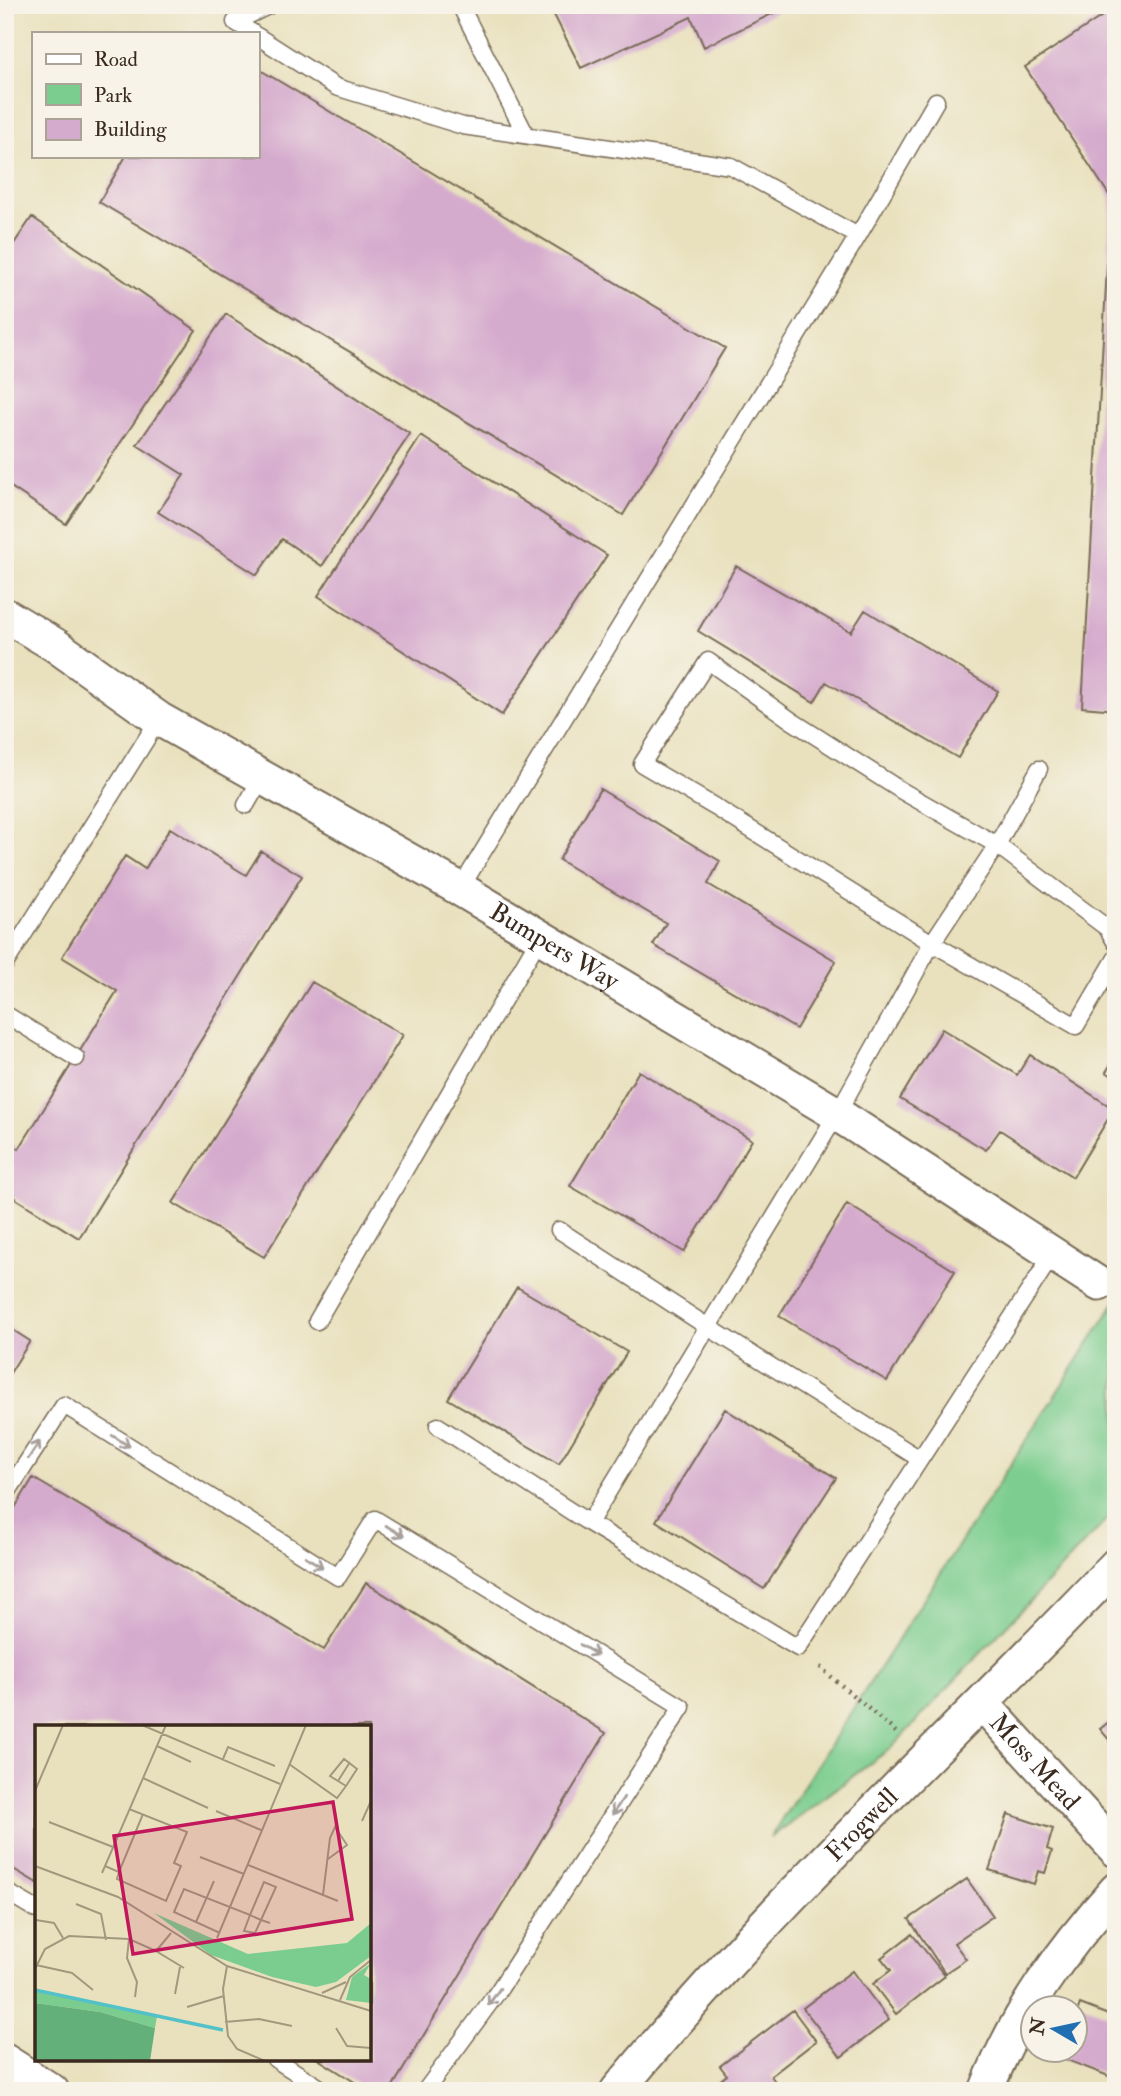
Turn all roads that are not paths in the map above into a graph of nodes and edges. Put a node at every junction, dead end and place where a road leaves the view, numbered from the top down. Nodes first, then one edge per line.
1 (270, 5) edge
2 (460, 5) edge
3 (250, 32) edge
4 (259, 38) edge
5 (936, 101) dead end
6 (526, 135) junction
7 (858, 236) junction
8 (5, 615) edge
9 (159, 719) junction
10 (1039, 769) dead end
11 (997, 845) junction
12 (460, 888) junction
13 (540, 937) junction
14 (932, 943) junction
15 (1116, 943) edge
16 (1116, 958) edge
17 (5, 964) edge
18 (5, 1014) edge
19 (76, 1058) dead end
20 (838, 1114) junction
21 (559, 1230) dead end
22 (1053, 1254) junction
23 (1100, 1284) dead end
24 (317, 1321) dead end
25 (708, 1327) junction
26 (439, 1426) dead end
27 (920, 1458) junction
28 (5, 1496) edge
29 (589, 1523) junction
30 (1116, 1565) edge
31 (982, 1703) junction
32 (1116, 1850) edge
33 (1116, 1890) edge
34 (5, 1891) edge
35 (35, 1909) edge
36 (5, 2061) edge
37 (278, 2061) edge
38 (52, 2091) edge
39 (325, 2091) edge
40 (425, 2091) edge
41 (617, 2091) edge
42 (986, 2091) edge

1 - 3 lane
2 - 6 lane
4 - 6 lane
5 - 7 lane
6 - 7 lane
7 - 12 lane
8 - 9 street, Bumpers Way
9 - 12 street, Bumpers Way
9 - 17 lane
10 - 11 lane
11 - 14 lane
11 - 14 lane
11 - 15 lane
12 - 13 street, Bumpers Way
13 - 20 street, Bumpers Way
13 - 24 lane
14 - 16 lane
14 - 20 lane
18 - 19 lane
20 - 22 street, Bumpers Way
20 - 25 lane
21 - 25 lane
22 - 23 street, Bumpers Way
22 - 27 lane
25 - 27 lane
25 - 29 lane
26 - 29 lane
27 - 29 lane
28 -> 40 lane
30 - 31 street, Frogwell
31 - 32 street, Moss Mead
31 - 41 street, Frogwell
33 - 42 street
34 - 35 lane
36 - 38 street
37 - 39 lane

